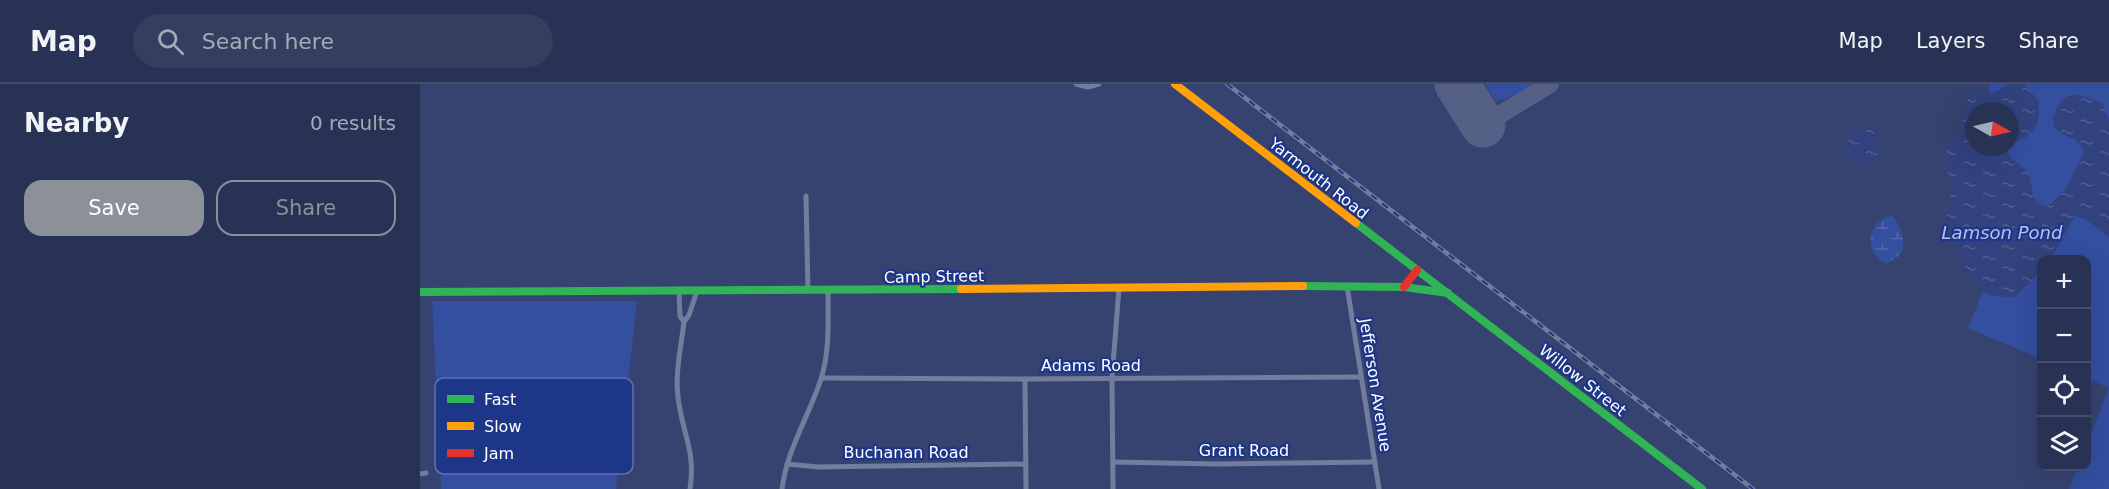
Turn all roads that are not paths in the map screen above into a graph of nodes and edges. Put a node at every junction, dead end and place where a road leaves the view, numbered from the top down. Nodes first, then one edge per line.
1 (1077, 84) edge
2 (1099, 84) edge
3 (1174, 84) edge
4 (806, 196) dead end
5 (1417, 270) junction
6 (1347, 286) junction
7 (1404, 287) junction
8 (1119, 288) junction
9 (808, 290) junction
10 (828, 290) junction
11 (679, 291) junction
12 (696, 291) junction
13 (420, 292) edge
14 (1448, 293) junction
15 (684, 322) junction
16 (1361, 377) junction
17 (822, 378) junction
18 (1112, 378) junction
19 (1024, 379) junction
20 (1113, 462) junction
21 (1375, 462) junction
22 (787, 464) junction
23 (1026, 464) junction
24 (690, 489) edge
25 (782, 489) edge
26 (1026, 489) edge
27 (1113, 489) edge
28 (1379, 489) edge
29 (1702, 489) edge

1 - 2 street
3 - 5 main road, Yarmouth Road
4 - 9 street
5 - 7 main road
5 - 14 main road, Yarmouth Road
6 - 7 main road, Camp Street
6 - 8 main road, Camp Street
6 - 16 street, Jefferson Avenue
7 - 14 main road, Camp Street
8 - 10 main road, Camp Street
8 - 18 street
9 - 10 main road, Camp Street
9 - 12 main road, Camp Street
10 - 17 street
11 - 12 main road, Camp Street
11 - 13 main road, Camp Street
11 - 15 street
12 - 15 street
14 - 29 main road, Willow Street
15 - 24 street
16 - 18 street, Adams Road
16 - 21 street, Jefferson Avenue
17 - 19 street, Adams Road
17 - 22 street
18 - 19 street, Adams Road
18 - 20 street
19 - 23 street
20 - 21 street, Grant Road
20 - 27 street
21 - 28 street, Jefferson Avenue
22 - 23 street, Buchanan Road
22 - 25 street
23 - 26 street

